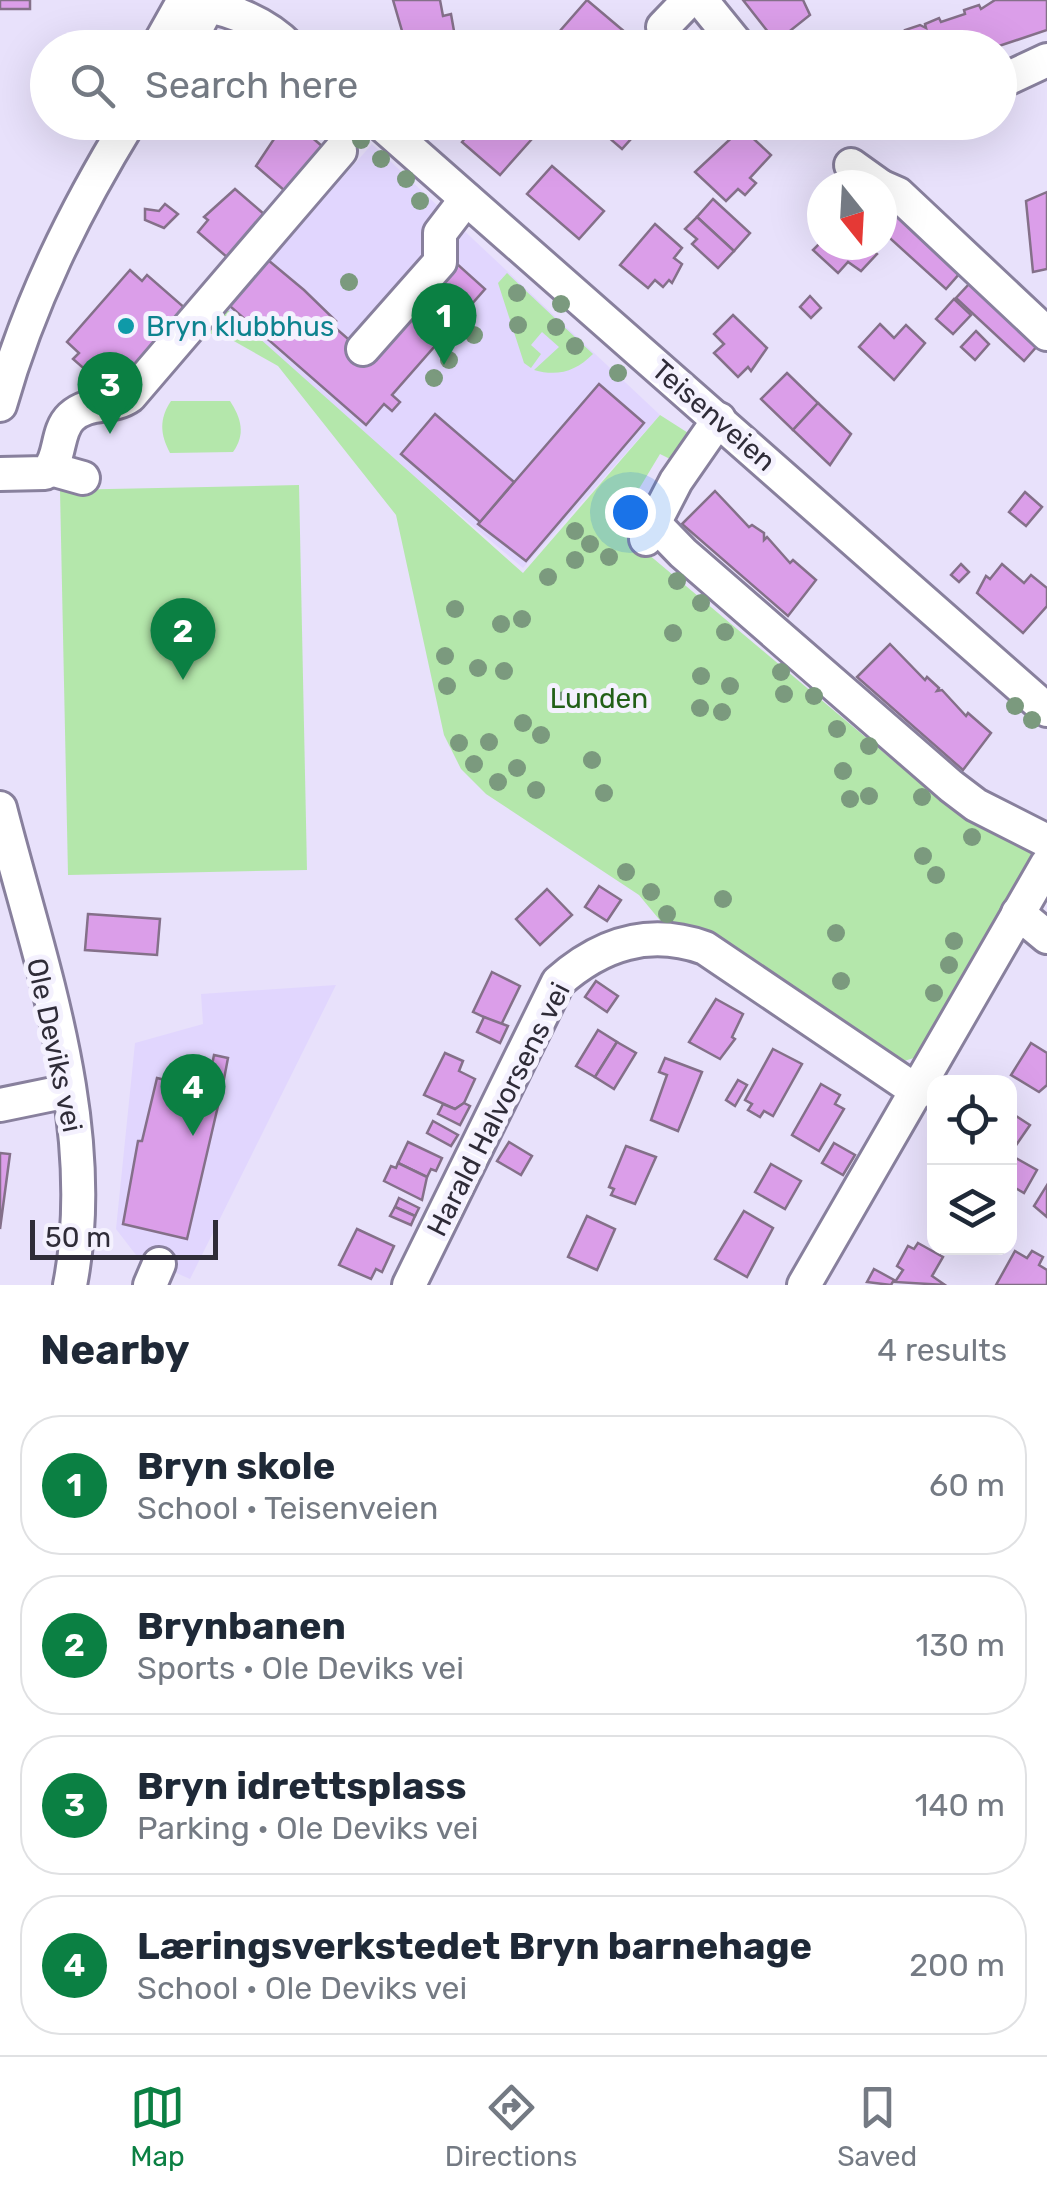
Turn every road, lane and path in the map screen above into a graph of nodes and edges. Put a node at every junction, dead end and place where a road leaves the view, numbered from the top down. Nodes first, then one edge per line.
1 (689, 0) edge
2 (702, 0) edge
3 (196, 13) edge
4 (664, 27) dead end
5 (177, 30) edge
6 (223, 30) edge
7 (268, 30) edge
8 (726, 30) edge
9 (1047, 60) edge
10 (1017, 74) edge
11 (119, 140) edge
12 (403, 140) edge
13 (340, 151) dead end
14 (851, 164) dead end
15 (859, 170) edge
16 (897, 194) edge
17 (482, 199) junction
18 (1047, 334) edge
19 (364, 349) dead end
20 (3, 384) edge
21 (718, 419) junction
22 (51, 469) junction
23 (0, 474) edge
24 (83, 478) dead end
25 (1047, 710) edge
26 (0, 808) edge
27 (1047, 841) edge
28 (1047, 864) edge
29 (10, 890) edge
30 (1018, 913) junction
31 (1047, 937) edge
32 (68, 1091) junction
33 (918, 1092) junction
34 (0, 1105) edge
35 (70, 1285) edge
36 (408, 1285) edge
37 (804, 1285) edge

1 - 4 street
2 - 8 street
3 - 5 street
3 - 6 street
3 - 7 street
9 - 10 street
11 - 20 street
12 - 17 street, Teisenveien
13 - 22 street
14 - 15 street
16 - 18 street
17 - 19 street
17 - 21 street, Teisenveien
21 - 25 street, Teisenveien
21 - 27 street
22 - 23 street
22 - 24 street
26 - 29 street, Ole Deviks vei
28 - 30 street
29 - 32 street, Ole Deviks vei
30 - 31 street
30 - 33 street
32 - 34 street
32 - 35 street, Ole Deviks vei
33 - 36 street, Harald Halvorsens vei
33 - 37 street

